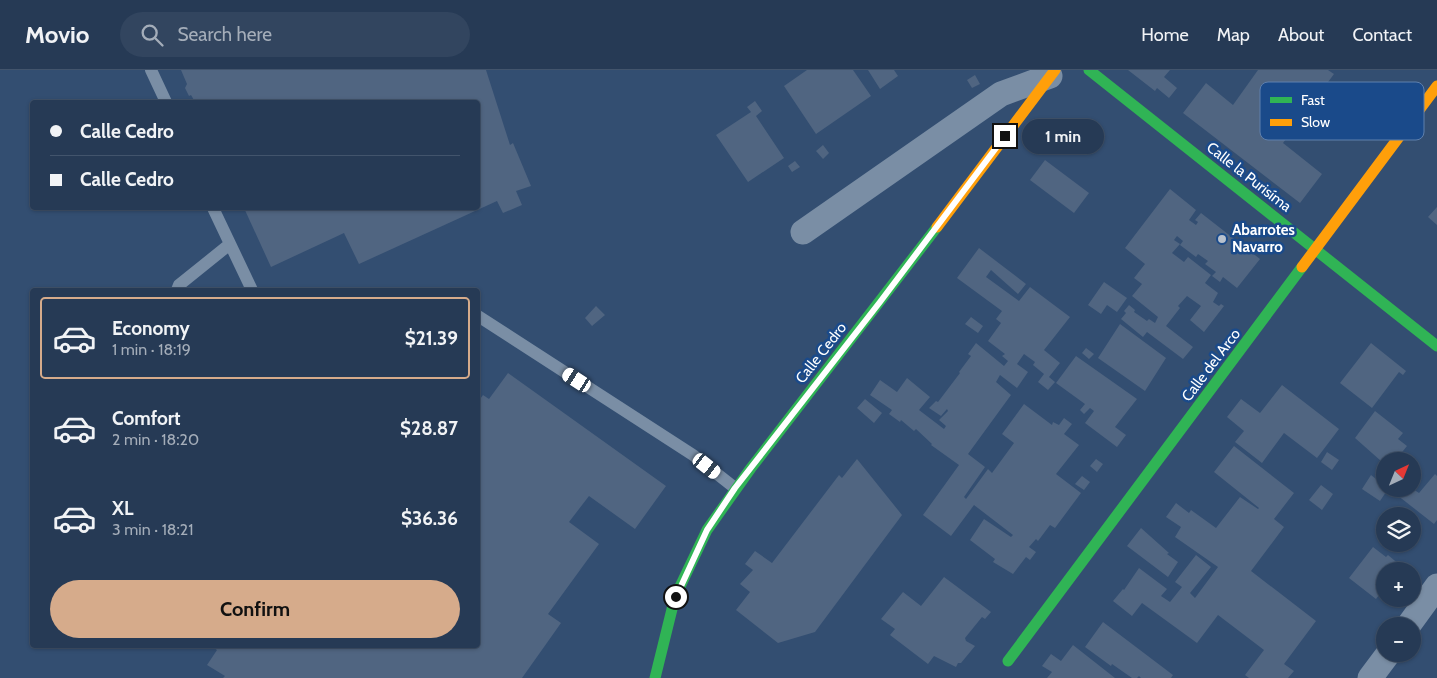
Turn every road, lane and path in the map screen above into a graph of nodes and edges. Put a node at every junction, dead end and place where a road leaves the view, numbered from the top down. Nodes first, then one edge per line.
1 (151, 70) edge
2 (1089, 70) edge
3 (1053, 73) edge
4 (1437, 86) edge
5 (165, 100) edge
6 (1424, 104) edge
7 (1397, 140) edge
8 (215, 210) edge
9 (803, 232) dead end
10 (230, 244) junction
11 (1316, 249) junction
12 (178, 288) edge
13 (251, 288) edge
14 (480, 317) edge
15 (1437, 346) edge
16 (735, 488) junction
17 (1437, 586) edge
18 (1415, 617) edge
19 (1382, 662) edge
20 (1008, 665) dead end
21 (655, 678) edge
22 (1370, 678) edge

1 - 5 lane
2 - 11 street, Calle la Purisíma
3 - 9 street
3 - 16 street, Calle Cedro
4 - 6 street, Calle del Arco
7 - 11 street, Calle del Arco
8 - 10 lane
10 - 12 lane
10 - 13 lane
11 - 15 street, Calle la Purisíma
11 - 20 street, Calle del Arco
14 - 16 lane
16 - 21 street, Calle Cedro
17 - 18 street
19 - 22 street

